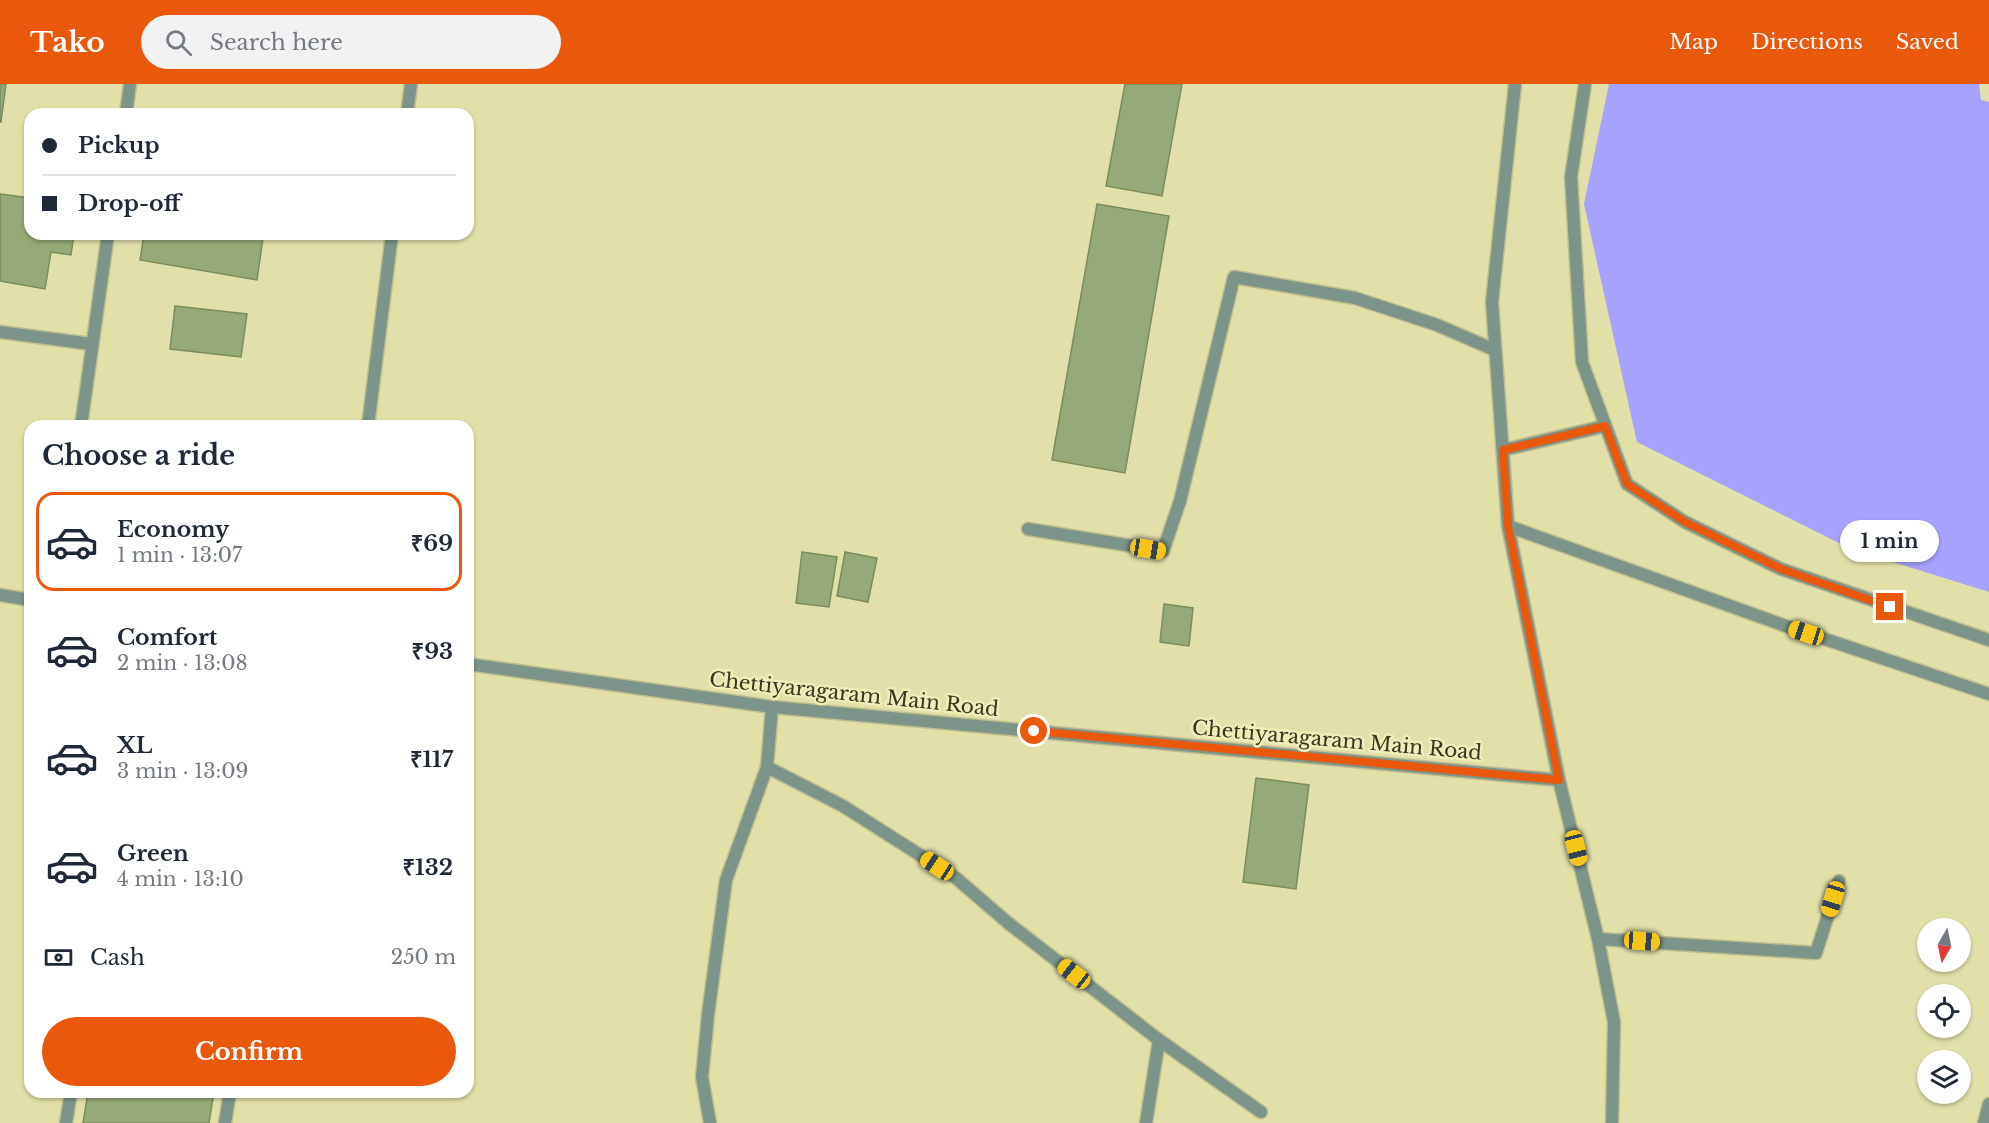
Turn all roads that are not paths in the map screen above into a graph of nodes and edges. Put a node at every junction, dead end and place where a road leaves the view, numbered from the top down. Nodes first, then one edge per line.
1 (130, 84) edge
2 (411, 84) edge
3 (1515, 84) edge
4 (1585, 84) edge
5 (127, 108) edge
6 (408, 108) edge
7 (107, 240) edge
8 (391, 240) edge
9 (0, 332) edge
10 (91, 344) junction
11 (1495, 350) junction
12 (82, 420) edge
13 (369, 420) edge
14 (1605, 426) junction
15 (1503, 450) junction
16 (1508, 526) junction
17 (1028, 530) dead end
18 (0, 595) edge
19 (24, 599) edge
20 (1989, 640) edge
21 (474, 665) edge
22 (1989, 694) edge
23 (772, 707) junction
24 (767, 767) junction
25 (1559, 780) junction
26 (1839, 881) dead end
27 (1598, 939) junction
28 (1159, 1040) junction
29 (69, 1098) edge
30 (229, 1098) edge
31 (1989, 1104) edge
32 (1261, 1112) dead end
33 (66, 1123) edge
34 (225, 1123) edge
35 (710, 1123) edge
36 (1146, 1123) edge
37 (1612, 1123) edge
38 (1984, 1123) edge

1 - 5 street
2 - 6 street
3 - 11 street
4 - 14 street
7 - 10 street
8 - 13 street
9 - 10 street
10 - 12 street
11 - 15 street
11 - 17 street
14 - 15 street
14 - 20 street
15 - 16 street
16 - 22 street
16 - 25 street
18 - 19 street
21 - 23 street, Chettiyaragaram Main Road
23 - 24 street
23 - 25 street, Chettiyaragaram Main Road
24 - 28 street
24 - 35 street
25 - 27 street
26 - 27 street
27 - 37 street
28 - 32 street
28 - 36 street
29 - 33 street
30 - 34 street
31 - 38 street

